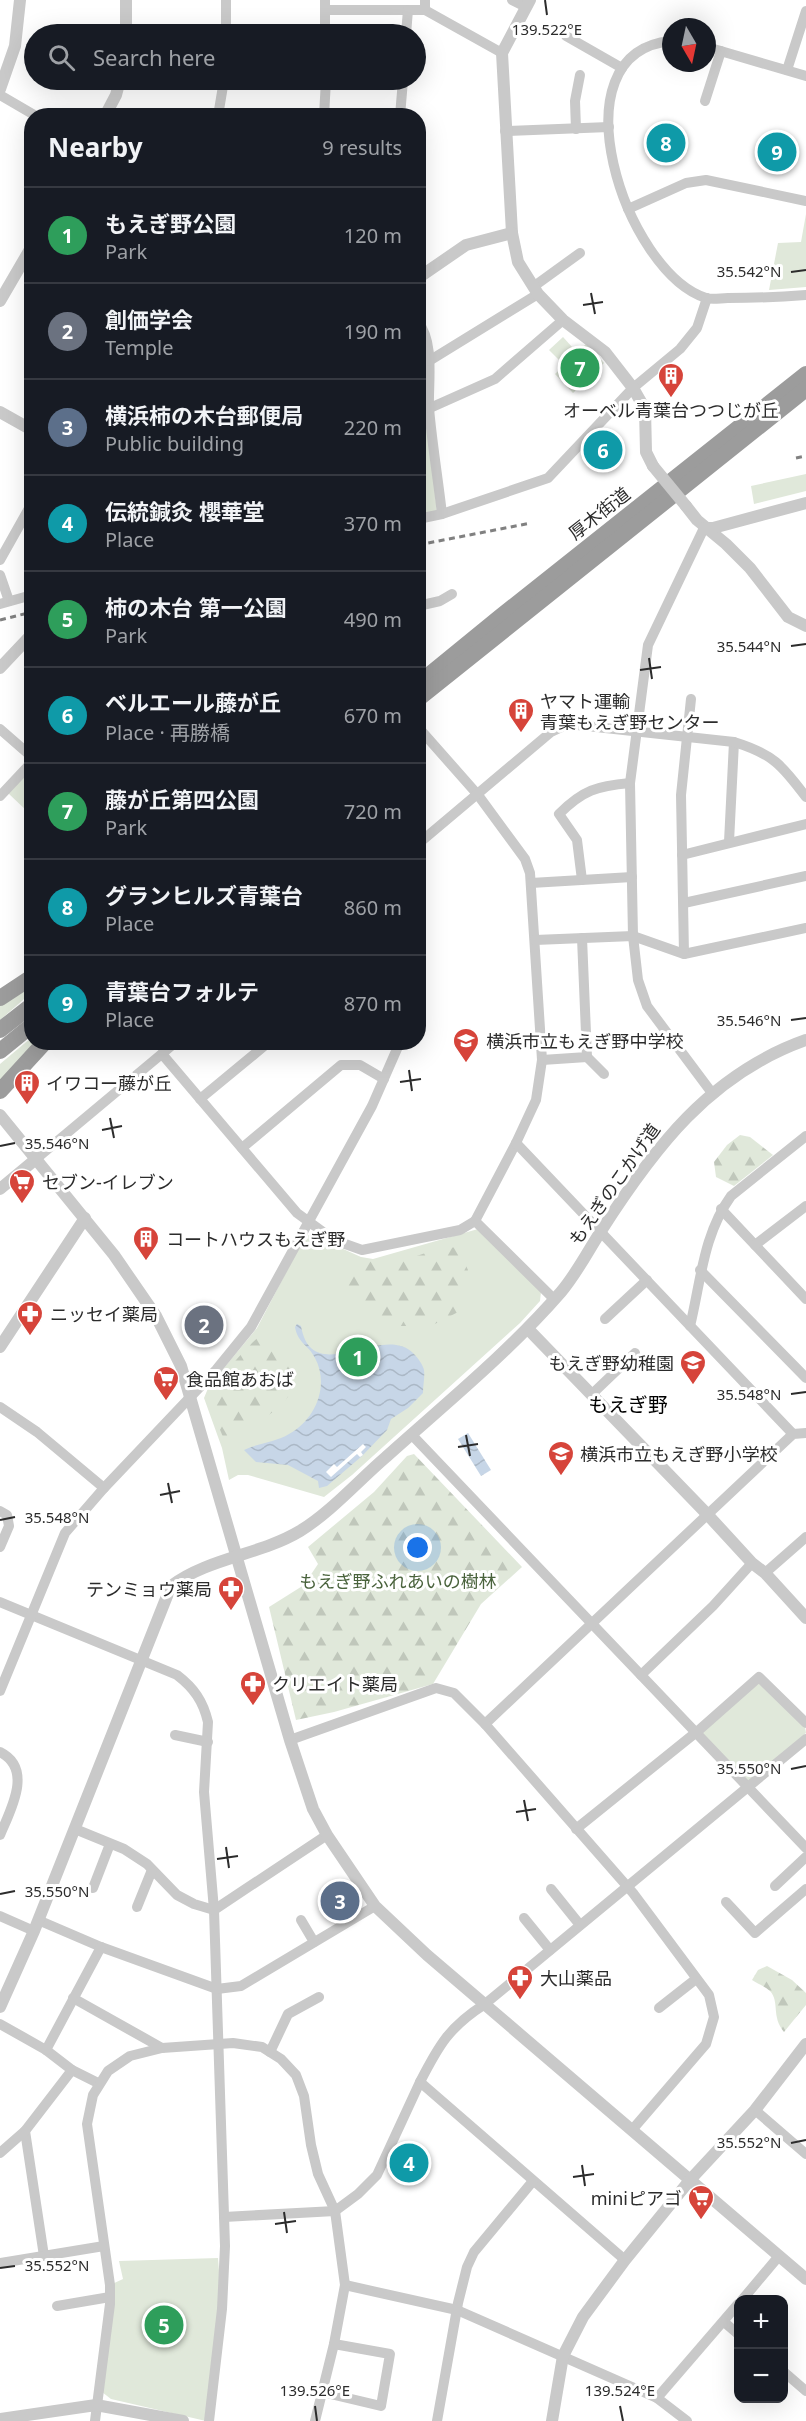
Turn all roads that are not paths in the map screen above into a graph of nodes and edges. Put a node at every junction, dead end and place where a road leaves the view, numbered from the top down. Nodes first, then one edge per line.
1 (20, 0) edge
2 (126, 0) edge
3 (226, 0) edge
4 (512, 0) edge
5 (528, 4) edge
6 (325, 5) edge
7 (425, 5) edge
8 (408, 10) junction
9 (806, 11) edge
10 (126, 24) edge
11 (226, 24) edge
12 (325, 24) edge
13 (407, 24) edge
14 (566, 36) dead end
15 (662, 44) edge
16 (716, 50) edge
17 (721, 51) junction
18 (502, 53) junction
19 (622, 68) junction
20 (787, 70) junction
21 (580, 75) dead end
22 (806, 76) edge
23 (0, 89) edge
24 (118, 90) edge
25 (223, 90) edge
26 (325, 90) edge
27 (402, 90) edge
28 (0, 95) edge
29 (705, 101) dead end
30 (110, 108) edge
31 (220, 108) edge
32 (324, 108) edge
33 (401, 108) edge
34 (24, 109) edge
35 (609, 127) junction
36 (576, 129) junction
37 (505, 131) junction
38 (806, 201) edge
39 (628, 209) junction
40 (512, 233) junction
41 (580, 253) dead end
42 (24, 260) edge
43 (426, 272) edge
44 (536, 291) junction
45 (806, 295) edge
46 (707, 298) junction
47 (0, 302) edge
48 (563, 320) junction
49 (426, 338) edge
50 (429, 361) junction
51 (806, 374) edge
52 (633, 388) junction
53 (806, 389) edge
54 (429, 408) junction
55 (0, 412) edge
56 (24, 426) edge
57 (806, 503) edge
58 (442, 514) junction
59 (24, 517) edge
60 (426, 517) edge
61 (704, 528) junction
62 (0, 560) edge
63 (0, 575) edge
64 (452, 594) dead end
65 (24, 597) edge
66 (4, 602) edge
67 (426, 604) edge
68 (806, 626) edge
69 (24, 642) edge
70 (0, 668) edge
71 (426, 677) edge
72 (426, 693) edge
73 (691, 699) dead end
74 (0, 729) edge
75 (636, 730) junction
76 (686, 736) junction
77 (426, 737) edge
78 (734, 742) junction
79 (24, 750) edge
80 (24, 770) edge
81 (630, 783) junction
82 (478, 795) junction
83 (0, 796) edge
84 (806, 797) edge
85 (806, 824) edge
86 (426, 837) edge
87 (729, 842) junction
88 (681, 855) junction
89 (806, 876) edge
90 (632, 877) junction
91 (582, 880) junction
92 (531, 883) junction
93 (684, 903) junction
94 (806, 928) edge
95 (633, 936) junction
96 (582, 938) junction
97 (535, 940) junction
98 (684, 954) junction
99 (24, 982) edge
100 (0, 998) edge
101 (24, 1011) edge
102 (0, 1030) edge
103 (24, 1032) edge
104 (806, 1040) edge
105 (38, 1050) edge
106 (167, 1050) edge
107 (259, 1050) edge
108 (397, 1050) edge
109 (0, 1051) edge
110 (162, 1054) junction
111 (587, 1056) junction
112 (542, 1060) junction
113 (604, 1074) dead end
114 (384, 1079) junction
115 (0, 1091) edge
116 (712, 1093) junction
117 (200, 1099) junction
118 (0, 1115) edge
119 (806, 1136) edge
120 (516, 1143) junction
121 (242, 1148) junction
122 (36, 1159) junction
123 (0, 1189) edge
124 (806, 1206) edge
125 (722, 1209) junction
126 (85, 1218) junction
127 (309, 1221) junction
128 (475, 1221) junction
129 (601, 1231) junction
130 (755, 1245) junction
131 (700, 1270) junction
132 (647, 1280) junction
133 (554, 1299) junction
134 (806, 1299) edge
135 (605, 1319) dead end
136 (690, 1326) junction
137 (528, 1329) junction
138 (0, 1347) edge
139 (635, 1353) dead end
140 (806, 1378) edge
141 (591, 1395) junction
142 (190, 1396) junction
143 (0, 1407) edge
144 (806, 1433) edge
145 (411, 1434) junction
146 (793, 1434) junction
147 (104, 1488) junction
148 (0, 1511) edge
149 (707, 1514) junction
150 (806, 1537) edge
151 (0, 1547) edge
152 (236, 1557) junction
153 (752, 1563) junction
154 (765, 1573) junction
155 (0, 1602) edge
156 (32, 1615) junction
157 (806, 1618) edge
158 (592, 1625) junction
159 (140, 1660) junction
160 (641, 1675) junction
161 (0, 1691) edge
162 (806, 1723) edge
163 (485, 1724) junction
164 (696, 1732) junction
165 (175, 1735) dead end
166 (806, 1739) edge
167 (290, 1740) junction
168 (207, 1742) junction
169 (0, 1752) edge
170 (747, 1787) junction
171 (75, 1828) junction
172 (576, 1829) junction
173 (0, 1836) edge
174 (327, 1836) junction
175 (110, 1844) junction
176 (806, 1848) edge
177 (806, 1857) edge
178 (152, 1870) junction
179 (627, 1886) junction
180 (775, 1886) dead end
181 (93, 1888) dead end
182 (551, 1889) dead end
183 (806, 1889) edge
184 (726, 1902) dead end
185 (375, 1906) junction
186 (137, 1907) dead end
187 (214, 1910) junction
188 (0, 1916) edge
189 (525, 1918) dead end
190 (300, 1920) dead end
191 (36, 1925) junction
192 (580, 1925) junction
193 (314, 1942) junction
194 (101, 1947) junction
195 (550, 1950) junction
196 (696, 1979) junction
197 (217, 1989) junction
198 (319, 1997) dead end
199 (73, 1998) junction
200 (485, 2004) junction
201 (0, 2007) edge
202 (659, 2008) dead end
203 (0, 2024) edge
204 (219, 2044) junction
205 (806, 2044) edge
206 (162, 2049) junction
207 (46, 2050) junction
208 (270, 2052) junction
209 (72, 2070) junction
210 (420, 2082) junction
211 (98, 2083) junction
212 (754, 2110) junction
213 (632, 2130) junction
214 (25, 2131) junction
215 (0, 2153) edge
216 (806, 2154) edge
217 (690, 2180) junction
218 (533, 2181) junction
219 (335, 2211) junction
220 (224, 2217) junction
221 (104, 2246) junction
222 (44, 2256) junction
223 (778, 2256) junction
224 (625, 2260) junction
225 (0, 2263) edge
226 (806, 2279) edge
227 (345, 2285) junction
228 (746, 2295) edge
229 (110, 2297) junction
230 (57, 2306) dead end
231 (734, 2309) edge
232 (457, 2310) junction
233 (724, 2322) junction
234 (734, 2331) edge
235 (334, 2344) junction
236 (563, 2356) junction
237 (788, 2376) edge
238 (806, 2391) edge
239 (322, 2392) junction
240 (657, 2398) junction
241 (96, 2405) junction
242 (0, 2419) edge
243 (95, 2421) edge
244 (183, 2421) edge
245 (209, 2421) edge
246 (315, 2421) edge
247 (437, 2421) edge
248 (552, 2421) edge
249 (687, 2421) edge

1 - 23 street
2 - 10 street
3 - 11 street
4 - 5 street
5 - 18 street
6 - 8 street
6 - 12 street
7 - 8 street
7 - 18 street
8 - 13 street
9 - 20 street
14 - 19 street
15 - 19 street
16 - 17 street
17 - 20 street
17 - 29 street
18 - 37 street
19 - 35 street
20 - 22 street
21 - 36 street
24 - 30 street
25 - 31 street
26 - 32 street
27 - 33 street
28 - 34 street
35 - 36 street
35 - 39 street
36 - 37 street
37 - 40 street
38 - 39 street
39 - 46 street
40 - 43 street
40 - 44 street
41 - 44 street
42 - 47 street
44 - 48 street
44 - 50 street
45 - 46 street
46 - 52 street
48 - 52 street
48 - 54 street
49 - 50 street
50 - 54 street
51 - 71 highway, 厚木街道
52 - 58 street
52 - 61 street, bridge
53 - 72 highway, 厚木街道
54 - 58 street
55 - 56 street
57 - 61 street
58 - 60 street
59 - 62 street
61 - 68 street
61 - 75 street
63 - 66 street
64 - 67 street
65 - 66 street
69 - 70 street
73 - 76 street
74 - 79 street
75 - 76 street
75 - 81 street
75 - 82 street
76 - 78 street
76 - 88 street
77 - 82 street
78 - 84 street
78 - 87 street
80 - 83 street
81 - 90 street
81 - 91 street
82 - 86 street
82 - 92 street
85 - 87 street
87 - 88 street
88 - 93 street
89 - 93 street
90 - 91 street
90 - 95 street
91 - 92 street
92 - 97 street
93 - 98 street
94 - 98 street
95 - 96 street
95 - 98 street
95 - 116 street
96 - 97 street
96 - 111 street
97 - 112 street
99 - 100 highway
101 - 102 highway
103 - 109 highway
104 - 116 street, もえぎのこかげ道
105 - 115 highway
106 - 110 street
107 - 117 street
108 - 114 street
110 - 117 street
110 - 122 street
111 - 112 street
111 - 113 street
112 - 120 street
114 - 121 street
114 - 127 street
116 - 129 street, もえぎのこかげ道
117 - 121 street
118 - 122 street
119 - 125 street
120 - 128 street
120 - 129 street
121 - 127 street
122 - 123 street
122 - 126 street
124 - 130 street
125 - 130 street
125 - 131 street
126 - 138 street
126 - 142 street
127 - 128 street
127 - 142 street
128 - 133 street
129 - 132 street
129 - 133 street, もえぎのこかげ道
130 - 134 street
131 - 136 street
131 - 140 street
132 - 135 street
132 - 136 street
133 - 137 street, もえぎのこかげ道
136 - 146 street
137 - 141 street
137 - 145 street, もえぎのこかげ道
139 - 141 street
141 - 149 street
142 - 147 street
142 - 152 street
143 - 147 street
144 - 146 street
145 - 152 street, もえぎのこかげ道
145 - 158 street
146 - 149 street
147 - 156 street
148 - 151 street
149 - 153 street
149 - 158 street
150 - 154 street
152 - 159 street, もえぎのこかげ道
152 - 167 street
153 - 154 street
153 - 160 street
154 - 157 street
155 - 156 street
156 - 159 street
156 - 161 street
158 - 160 street
158 - 163 street
159 - 168 street
159 - 171 street, もえぎのこかげ道
160 - 164 street
162 - 164 street
163 - 167 street
163 - 172 street
164 - 170 street
164 - 172 street
165 - 168 street
166 - 170 street
167 - 174 street
168 - 187 street
169 - 173 street
170 - 176 street
170 - 179 street
171 - 175 street
171 - 191 street, もえぎのこかげ道
172 - 179 street
174 - 185 street
174 - 187 street
175 - 178 street
175 - 181 street
177 - 180 street
178 - 186 street
178 - 187 street
179 - 192 street
179 - 196 street
182 - 192 street
183 - 184 street
185 - 193 street
185 - 200 street
187 - 197 street
188 - 191 street
189 - 195 street
190 - 193 street
191 - 194 street
191 - 201 street, もえぎのこかげ道
192 - 195 street
193 - 197 street
194 - 197 street
194 - 199 street
195 - 200 street
196 - 202 street
196 - 213 street
197 - 204 street
198 - 208 street
199 - 206 street
199 - 207 street
200 - 210 street
200 - 213 street
203 - 207 street
204 - 206 street
204 - 208 street
204 - 220 street
205 - 212 street
206 - 211 street
207 - 209 street
208 - 219 street
209 - 211 street
209 - 214 street
210 - 218 street
210 - 219 street
211 - 221 street
212 - 216 street
212 - 217 street
213 - 217 street
214 - 215 street
214 - 222 street
217 - 223 street
217 - 224 street
218 - 224 street
218 - 232 street
219 - 220 street
219 - 227 street
220 - 245 street
221 - 222 street
221 - 229 street
222 - 225 street
223 - 226 street
223 - 228 street
224 - 236 street
227 - 232 street
227 - 235 street
229 - 230 street
229 - 241 street
231 - 233 street
232 - 236 street
232 - 247 street
233 - 234 street
233 - 240 street
235 - 239 street
235 - 239 street
236 - 240 street
236 - 248 street
237 - 238 street
239 - 246 street
240 - 249 street
241 - 242 street
241 - 243 street
241 - 244 street

